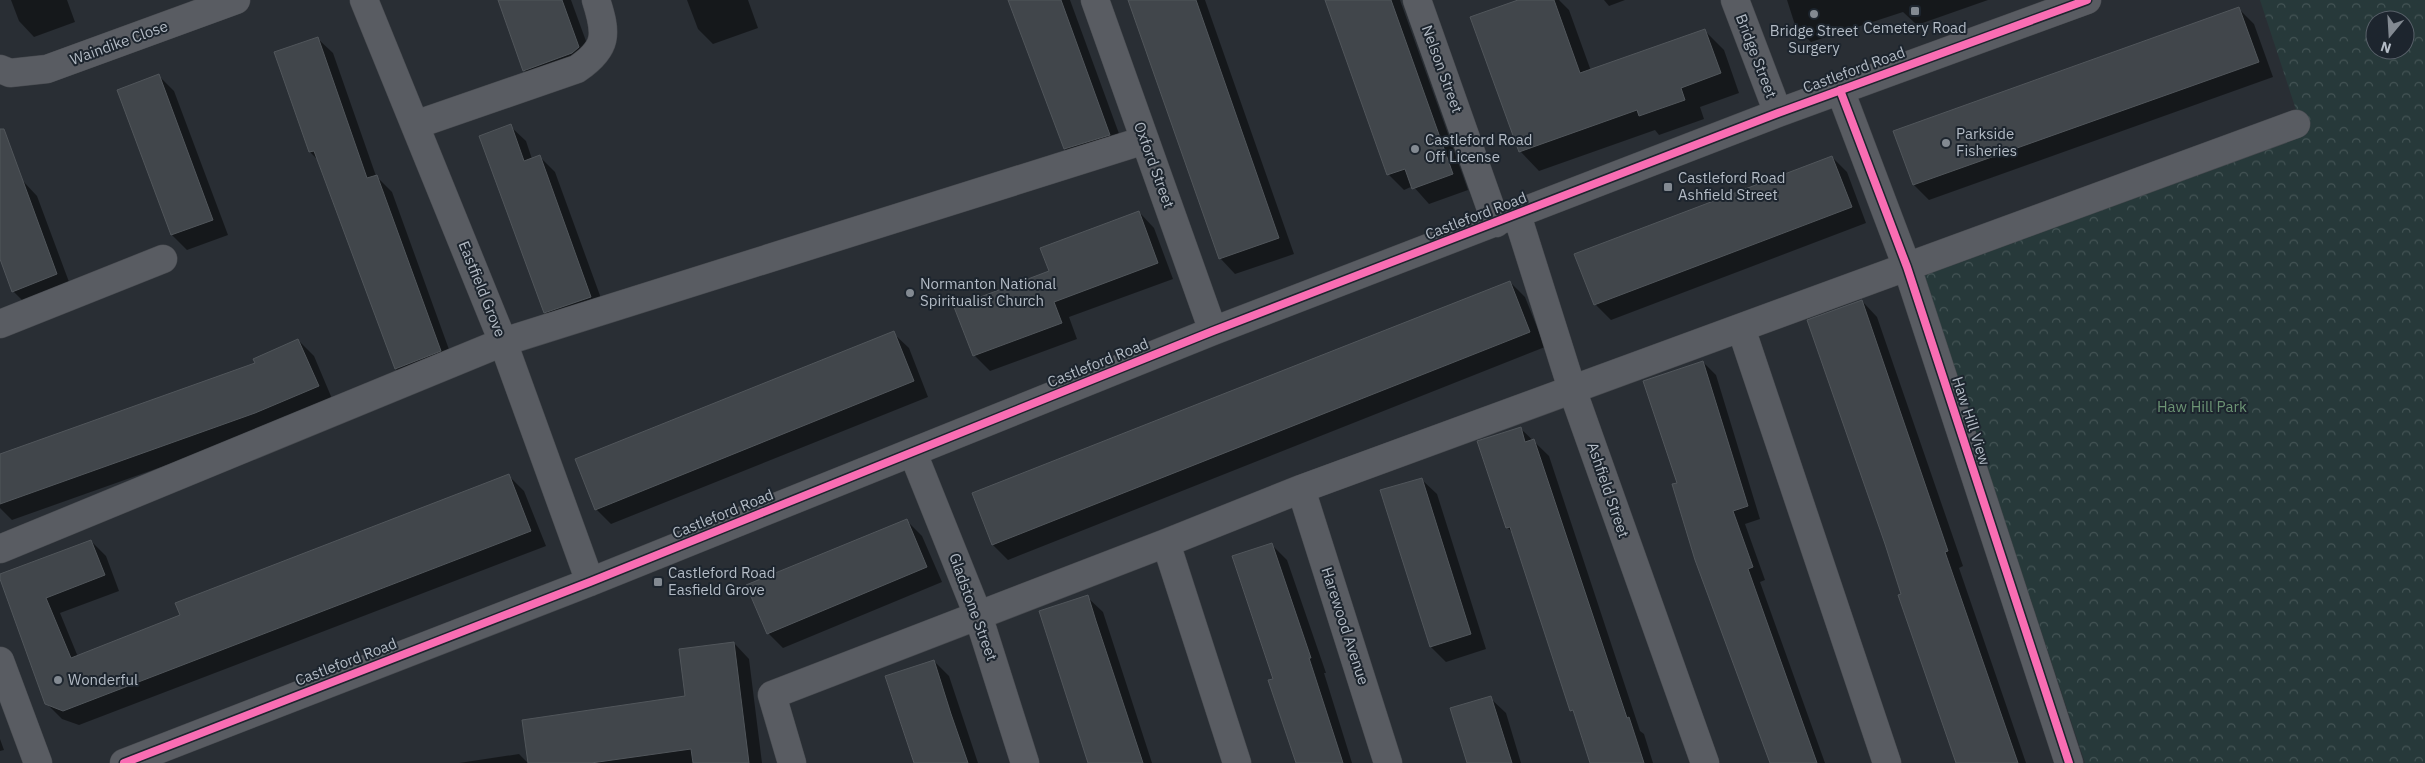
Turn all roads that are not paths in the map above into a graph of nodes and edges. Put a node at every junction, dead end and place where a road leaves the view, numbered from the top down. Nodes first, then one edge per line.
1 (236, 0) edge
2 (364, 0) edge
3 (596, 0) edge
4 (1095, 0) edge
5 (1417, 0) edge
6 (1735, 0) edge
7 (2087, 0) edge
8 (0, 69) edge
9 (1840, 90) junction
10 (1778, 113) junction
11 (2296, 124) dead end
12 (416, 125) junction
13 (1145, 140) junction
14 (1507, 219) junction
15 (163, 259) dead end
16 (1907, 267) junction
17 (0, 324) edge
18 (1741, 328) junction
19 (1213, 331) junction
20 (503, 342) junction
21 (1572, 389) junction
22 (913, 454) junction
23 (1300, 489) junction
24 (1166, 543) junction
25 (0, 549) edge
26 (590, 582) junction
27 (978, 615) junction
28 (0, 661) edge
29 (169, 754) edge
30 (38, 763) edge
31 (124, 763) edge
32 (792, 763) edge
33 (1026, 763) edge
34 (1237, 763) edge
35 (1388, 763) edge
36 (1705, 763) edge
37 (1887, 763) edge
38 (2069, 763) edge

1 - 8 street, Waindike Close
2 - 12 street, Eastfield Grove
3 - 12 street
4 - 13 street, Oxford Street
5 - 14 street, Nelson Street
6 - 10 street, Bridge Street
7 - 9 street, Castleford Road
9 - 10 street, Castleford Road
9 - 16 street, Haw Hill View
10 - 14 street, Castleford Road
11 - 16 street
12 - 20 street, Eastfield Grove
13 - 19 street, Oxford Street
13 - 20 street
14 - 19 street, Castleford Road
14 - 21 street, Ashfield Street
15 - 17 street
16 - 18 street
16 - 38 street, Haw Hill View
18 - 21 street
18 - 37 street
19 - 22 street, Castleford Road
20 - 25 street
20 - 26 street, Eastfield Grove
21 - 23 street
21 - 36 street, Ashfield Street
22 - 26 street, Castleford Road
22 - 27 street, Gladstone Street
23 - 24 street
23 - 35 street, Harewood Avenue
24 - 27 street
24 - 34 street
26 - 29 street, Castleford Road
27 - 32 street
27 - 33 street, Gladstone Street
28 - 30 street
29 - 31 street, Castleford Road

